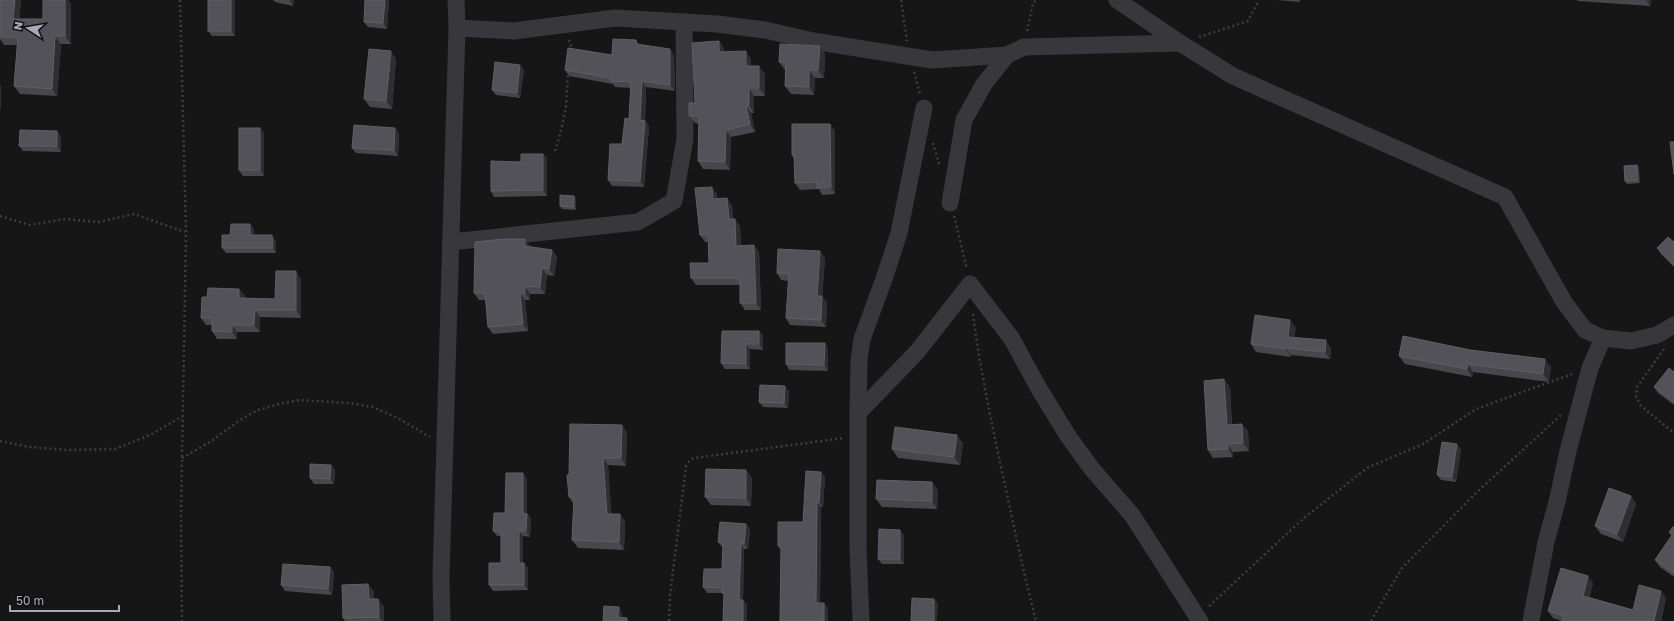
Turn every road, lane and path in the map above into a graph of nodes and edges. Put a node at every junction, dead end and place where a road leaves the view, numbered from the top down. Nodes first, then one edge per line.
1 (180, 0) edge
2 (456, 0) edge
3 (1036, 0) edge
4 (1117, 0) edge
5 (1259, 0) edge
6 (684, 22) junction
7 (549, 27) junction
8 (457, 28) junction
9 (1180, 43) junction
10 (1024, 47) junction
11 (570, 51) edge
12 (1007, 55) junction
13 (569, 65) edge
14 (924, 108) dead end
15 (555, 151) dead end
16 (950, 203) dead end
17 (0, 216) edge
18 (186, 232) junction
19 (451, 242) junction
20 (1674, 325) edge
21 (1603, 338) junction
22 (1666, 346) dead end
23 (1590, 368) junction
24 (1566, 411) dead end
25 (858, 413) junction
26 (183, 416) junction
27 (1674, 433) edge
28 (858, 436) junction
29 (0, 441) edge
30 (445, 446) junction
31 (182, 459) junction
32 (1198, 619) edge
33 (182, 621) edge
34 (442, 621) edge
35 (669, 621) edge
36 (861, 621) edge
37 (1371, 621) edge
38 (1531, 621) edge

1 - 18 path
2 - 8 street
3 - 10 path
4 - 9 street
5 - 9 path
6 - 7 street
6 - 12 street
6 - 19 street
7 - 8 street
7 - 11 path
8 - 19 street
9 - 10 street
9 - 21 street
10 - 12 street
12 - 16 street
13 - 15 path
14 - 25 street
17 - 18 path
18 - 26 path
19 - 30 street
20 - 21 street
21 - 23 street
22 - 27 path
23 - 32 path
23 - 38 street
24 - 37 path
25 - 28 street
25 - 32 street
26 - 29 path
26 - 31 path
28 - 35 path
28 - 36 street
30 - 31 path
30 - 34 street
31 - 33 path

